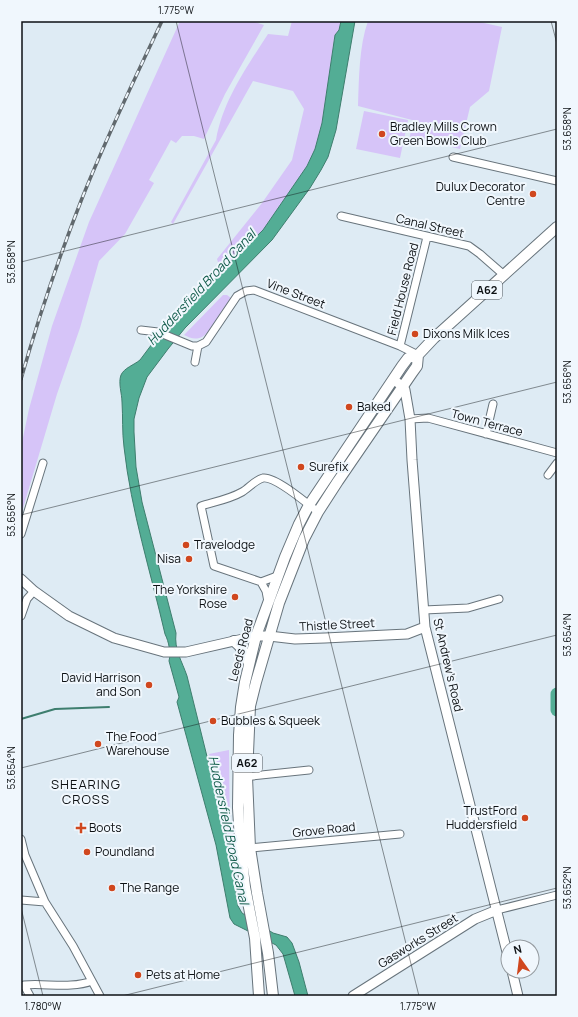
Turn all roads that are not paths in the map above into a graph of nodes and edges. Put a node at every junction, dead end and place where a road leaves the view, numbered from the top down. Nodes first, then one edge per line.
1 (453, 157) dead end
2 (557, 181) edge
3 (341, 216) dead end
4 (557, 227) edge
5 (427, 237) junction
6 (504, 275) junction
7 (141, 330) dead end
8 (198, 346) junction
9 (400, 346) junction
10 (418, 355) junction
11 (194, 362) dead end
12 (393, 380) junction
13 (403, 386) junction
14 (493, 404) dead end
15 (410, 418) junction
16 (486, 434) junction
17 (557, 453) edge
18 (43, 463) dead end
19 (557, 463) edge
20 (548, 476) dead end
21 (309, 505) junction
22 (318, 512) junction
23 (21, 534) edge
24 (277, 576) junction
25 (21, 578) edge
26 (261, 582) junction
27 (34, 591) junction
28 (499, 599) dead end
29 (268, 602) junction
30 (424, 610) junction
31 (21, 616) edge
32 (425, 627) junction
33 (407, 634) junction
34 (256, 636) junction
35 (269, 636) junction
36 (234, 641) junction
37 (430, 646) junction
38 (249, 664) junction
39 (309, 770) dead end
40 (243, 777) junction
41 (400, 834) dead end
42 (21, 839) edge
43 (250, 848) junction
44 (557, 895) edge
45 (21, 900) edge
46 (45, 902) junction
47 (497, 910) junction
48 (504, 939) edge
49 (514, 979) edge
50 (92, 981) junction
51 (30, 996) edge
52 (100, 996) edge
53 (259, 996) edge
54 (273, 996) edge
55 (353, 996) edge
56 (518, 996) edge

1 - 2 street
3 - 5 street, Canal Street
4 - 6 main road, Leeds Road / A62
5 - 6 street, Canal Street
5 - 9 street, Field House Road
6 - 10 main road, Leeds Road / A62
7 - 8 street
8 - 9 street, Vine Street
8 - 11 street
9 - 10 street, Vine Street
10 - 12 main road, Leeds Road / A62
10 - 13 main road, Leeds Road / A62
12 - 13 street
12 - 21 main road, Leeds Road / A62
13 - 15 street, St Andrew's Road
13 - 22 main road, Leeds Road / A62
14 - 16 street
15 - 16 street, Town Terrace
15 - 30 street, St Andrew's Road
16 - 17 street, Town Terrace
18 - 23 street
19 - 20 street
21 - 22 street
21 - 24 main road, Leeds Road / A62
21 - 26 street
22 - 35 main road, Leeds Road / A62
24 - 26 street
24 - 29 main road, Leeds Road / A62
25 - 27 street, Thistle Street
26 - 29 street
27 - 31 street
27 - 36 street, Thistle Street
28 - 30 street
29 - 34 main road, Leeds Road / A62
30 - 32 street, St Andrew's Road
32 - 33 street, Thistle Street
32 - 37 street, St Andrew's Road
33 - 35 street, Thistle Street
33 - 37 street, Thistle Street
34 - 35 street, Thistle Street
34 - 36 street, Thistle Street
34 - 38 main road, Leeds Road / A62
35 - 40 main road, Leeds Road / A62
36 - 38 main road
37 - 47 street, St Andrew's Road
38 - 40 main road, Leeds Road / A62
39 - 40 street
40 - 43 main road, Leeds Road / A62
40 - 53 main road, Leeds Road / A62
41 - 43 street, Grove Road
42 - 46 street
43 - 54 main road, Leeds Road / A62
44 - 47 street
45 - 46 street
46 - 50 street
47 - 48 street, St Andrew's Road
47 - 55 street, Gasworks Street
49 - 56 street
50 - 51 street
50 - 52 street

